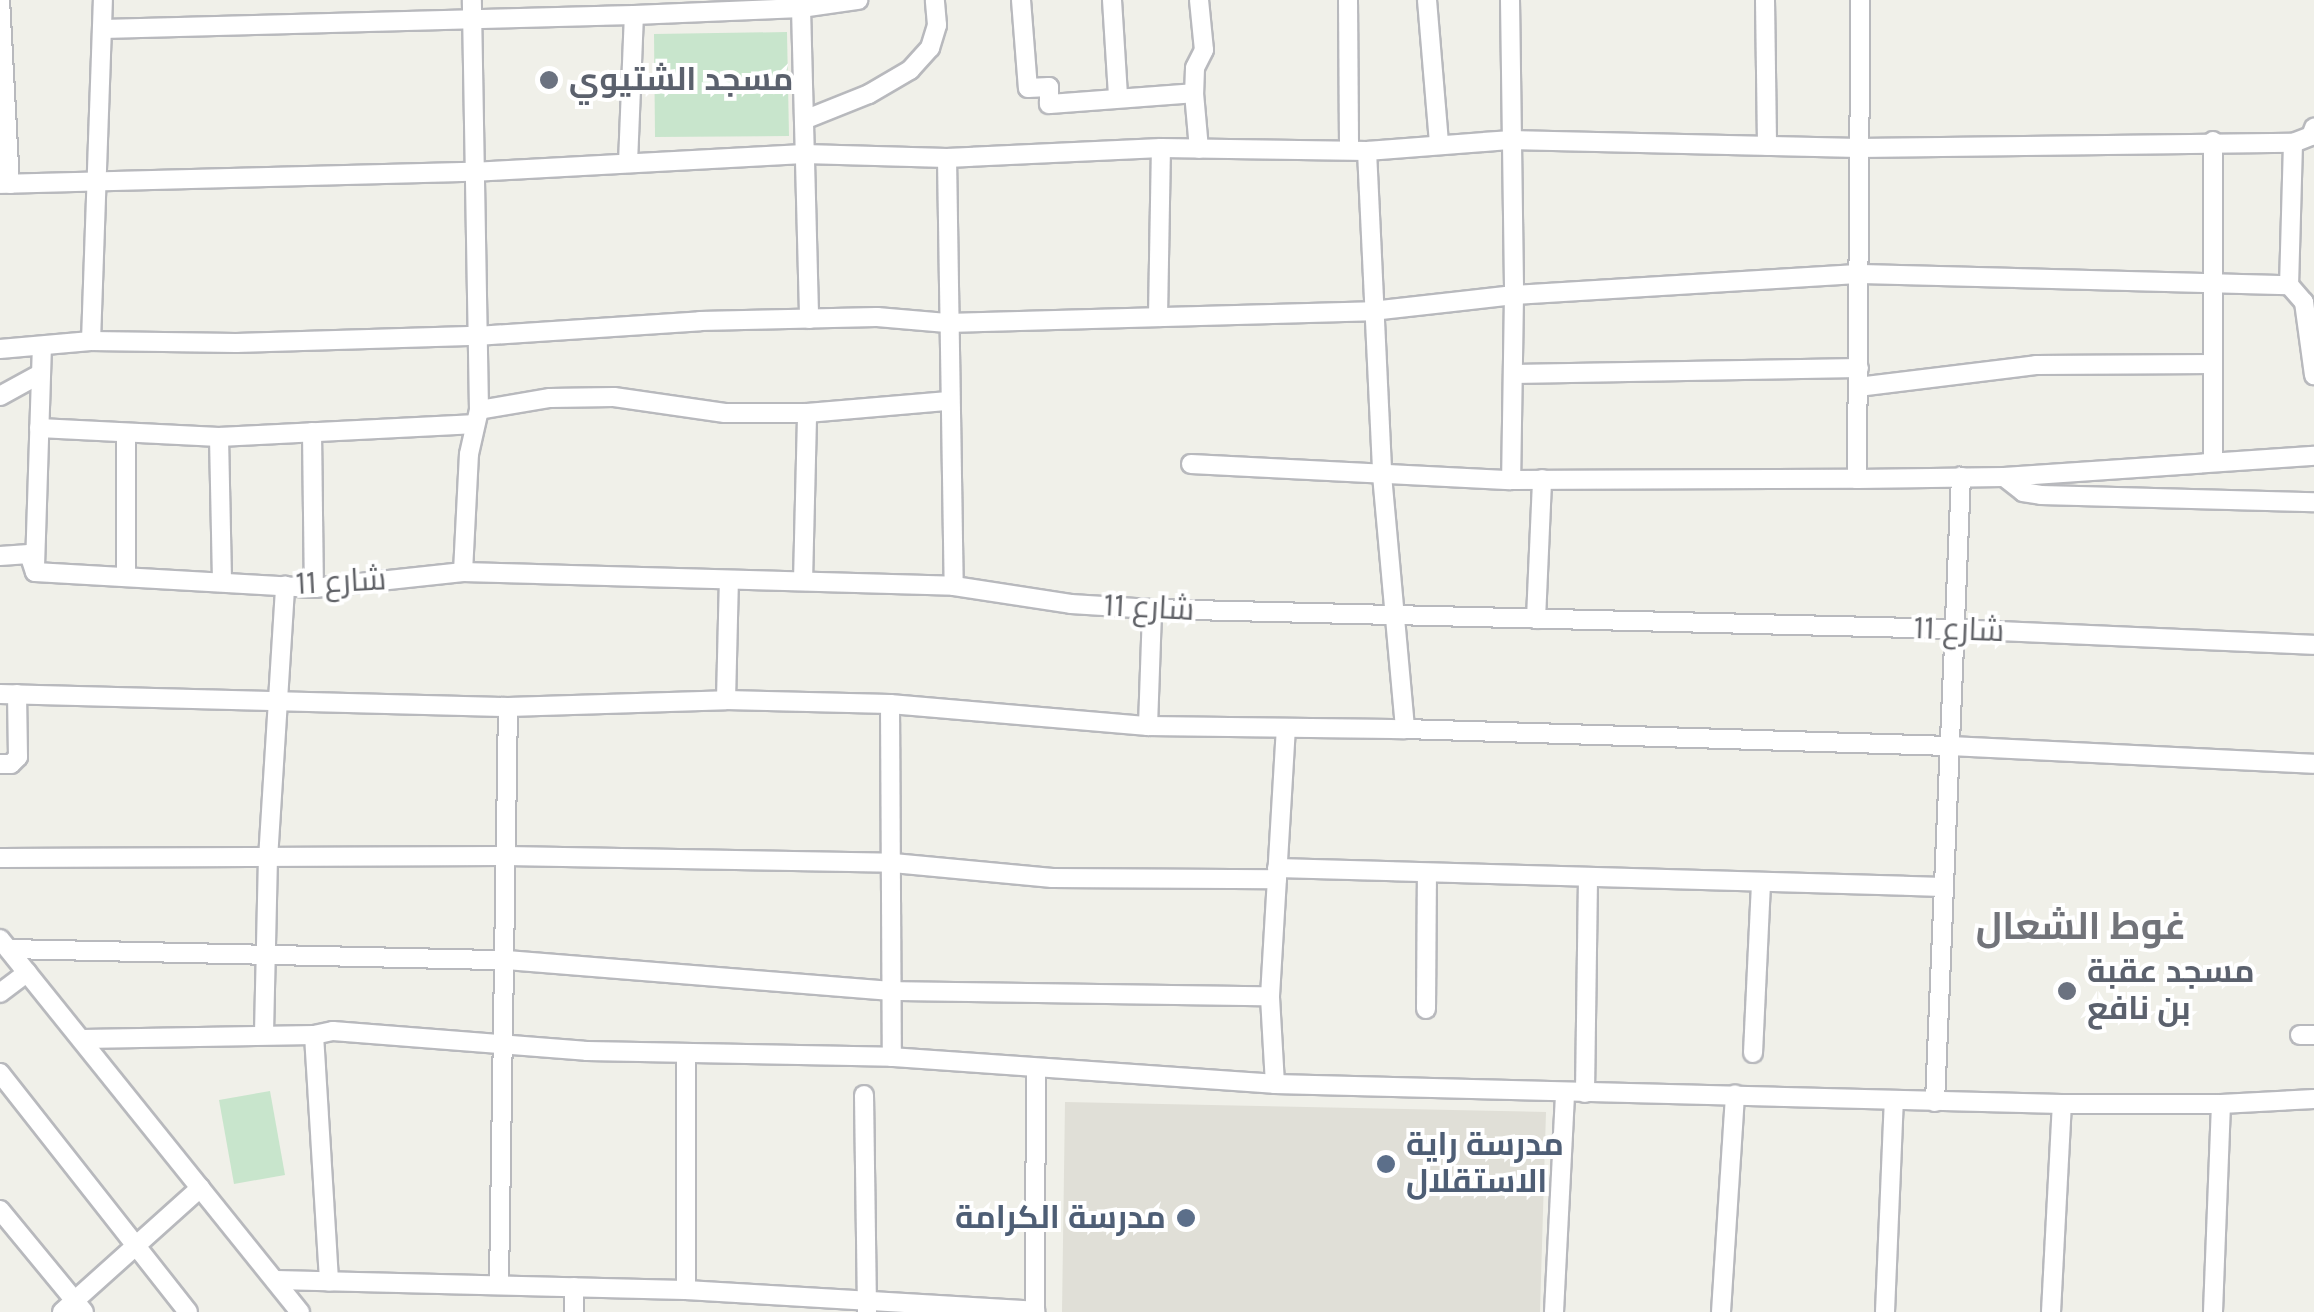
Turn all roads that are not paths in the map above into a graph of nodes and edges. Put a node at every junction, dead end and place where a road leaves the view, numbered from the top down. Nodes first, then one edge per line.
1 (0, 0) edge
2 (102, 0) edge
3 (858, 0) edge
4 (935, 0) edge
5 (1021, 0) edge
6 (1112, 0) edge
7 (1199, 0) edge
8 (1348, 0) edge
9 (1427, 0) edge
10 (1510, 0) edge
11 (1766, 0) edge
12 (1860, 0) edge
13 (801, 8) junction
14 (473, 9) edge
15 (634, 15) junction
16 (103, 29) junction
17 (1194, 93) junction
18 (1118, 96) junction
19 (804, 120) junction
20 (2314, 128) edge
21 (1509, 140) junction
22 (2213, 141) junction
23 (1439, 143) junction
24 (2293, 143) junction
25 (1767, 146) junction
26 (1160, 148) junction
27 (1858, 148) junction
28 (1200, 149) junction
29 (1358, 150) junction
30 (804, 154) junction
31 (946, 158) junction
32 (628, 162) junction
33 (472, 172) junction
34 (5, 184) edge
35 (93, 184) junction
36 (1861, 274) junction
37 (2211, 282) junction
38 (2289, 285) junction
39 (1514, 294) junction
40 (1372, 311) junction
41 (1158, 317) junction
42 (809, 319) junction
43 (946, 323) junction
44 (477, 336) junction
45 (91, 341) junction
46 (42, 347) junction
47 (0, 349) edge
48 (2213, 364) junction
49 (40, 374) junction
50 (1513, 374) junction
51 (2314, 375) edge
52 (1859, 377) junction
53 (0, 396) edge
54 (948, 401) junction
55 (807, 412) junction
56 (476, 417) junction
57 (39, 428) junction
58 (312, 432) junction
59 (126, 436) junction
60 (219, 436) junction
61 (2314, 456) edge
62 (2213, 462) junction
63 (1191, 464) dead end
64 (1382, 475) junction
65 (1960, 477) junction
66 (2004, 477) junction
67 (1542, 479) junction
68 (1857, 479) junction
69 (1511, 480) junction
70 (2314, 502) edge
71 (0, 556) edge
72 (35, 572) junction
73 (462, 572) junction
74 (126, 576) junction
75 (729, 580) junction
76 (222, 582) junction
77 (802, 582) junction
78 (285, 586) junction
79 (954, 586) junction
80 (314, 588) junction
81 (1152, 609) junction
82 (1392, 616) junction
83 (1536, 619) junction
84 (1951, 630) junction
85 (2314, 646) edge
86 (9, 694) edge
87 (726, 700) junction
88 (278, 703) junction
89 (890, 704) junction
90 (508, 707) junction
91 (1148, 726) junction
92 (1286, 728) junction
93 (1405, 728) junction
94 (1949, 746) junction
95 (0, 764) edge
96 (2314, 764) edge
97 (506, 856) junction
98 (0, 858) edge
99 (268, 858) junction
100 (893, 863) junction
101 (1427, 873) junction
102 (1277, 874) junction
103 (1588, 879) junction
104 (1761, 884) junction
105 (1942, 887) junction
106 (4, 944) edge
107 (266, 952) junction
108 (506, 960) junction
109 (28, 973) junction
110 (892, 991) junction
111 (0, 993) edge
112 (1270, 996) junction
113 (1426, 1009) dead end
114 (264, 1034) junction
115 (314, 1035) junction
116 (83, 1039) junction
117 (506, 1044) junction
118 (1753, 1053) dead end
119 (686, 1054) junction
120 (892, 1057) junction
121 (1036, 1070) junction
122 (0, 1073) edge
123 (1276, 1084) junction
124 (1575, 1092) junction
125 (1734, 1094) junction
126 (864, 1095) dead end
127 (2314, 1098) edge
128 (1894, 1101) junction
129 (1935, 1102) junction
130 (2062, 1104) junction
131 (2221, 1104) junction
132 (200, 1188) junction
133 (0, 1210) edge
134 (136, 1247) junction
135 (275, 1280) junction
136 (329, 1282) junction
137 (499, 1284) junction
138 (574, 1287) junction
139 (686, 1290) junction
140 (721, 1292) junction
141 (74, 1308) edge
142 (867, 1308) edge
143 (1035, 1311) edge
144 (188, 1312) edge
145 (300, 1312) edge
146 (574, 1312) edge
147 (721, 1312) edge
148 (1554, 1312) edge
149 (1721, 1312) edge
150 (1885, 1312) edge
151 (2051, 1312) edge
152 (2213, 1312) edge

1 - 34 street
2 - 16 street
3 - 13 street
4 - 19 street
5 - 18 street
6 - 18 street
7 - 17 street
8 - 29 street
9 - 23 street
10 - 21 street
11 - 25 street
12 - 27 street
13 - 15 street
13 - 19 street
14 - 15 street
14 - 16 street
14 - 33 street
15 - 32 street
16 - 35 street
17 - 18 street
17 - 28 street
19 - 30 street
20 - 24 street
21 - 23 street
21 - 25 street
21 - 39 street
22 - 24 street
22 - 27 street
22 - 37 street
23 - 29 street
24 - 38 street
25 - 27 street
26 - 28 street
26 - 31 street
26 - 41 street
27 - 36 street
28 - 29 street
29 - 40 street
30 - 31 street
30 - 32 street
30 - 42 street
31 - 43 street
32 - 33 street
33 - 35 street
33 - 44 street
34 - 35 street
35 - 45 street
36 - 37 street
36 - 39 street
36 - 52 street
37 - 38 street
37 - 48 street
38 - 51 street
39 - 40 street
39 - 50 street
40 - 41 street
40 - 64 street
41 - 43 street
42 - 43 street
42 - 44 street
43 - 54 street
44 - 45 street
44 - 56 street
45 - 46 street
46 - 47 street
46 - 49 street
48 - 52 street
48 - 62 street
49 - 53 street
49 - 57 street
50 - 52 street
50 - 69 street
52 - 68 street
54 - 55 street
54 - 79 street
55 - 56 street
55 - 77 street
56 - 58 street
56 - 73 street
57 - 59 street
57 - 72 street
58 - 60 street
58 - 80 street
59 - 60 street
59 - 74 street
60 - 76 street
61 - 62 street
62 - 66 street
63 - 64 street
64 - 69 street
64 - 82 street
65 - 66 street
65 - 68 street
65 - 84 street
66 - 70 street
67 - 68 street
67 - 69 street
67 - 83 street
71 - 72 street, شارع 11
72 - 74 street, شارع 11
73 - 75 street, شارع 11
73 - 80 street, شارع 11
74 - 76 street, شارع 11
75 - 77 street, شارع 11
75 - 87 street
76 - 78 street, شارع 11
77 - 79 street, شارع 11
78 - 80 street, شارع 11
78 - 88 street
79 - 81 street, شارع 11
81 - 82 street, شارع 11
81 - 91 street
82 - 83 street, شارع 11
82 - 93 street
83 - 84 street, شارع 11
84 - 85 street, شارع 11
84 - 94 street
86 - 88 street
86 - 95 street
87 - 89 street
87 - 90 street
88 - 90 street
88 - 99 street
89 - 91 street
89 - 100 street
90 - 97 street
91 - 92 street
92 - 93 street
92 - 102 street
93 - 94 street
94 - 96 street
94 - 105 street
97 - 99 street
97 - 100 street
97 - 108 street
98 - 99 street
99 - 107 street
100 - 102 street
100 - 110 street
101 - 102 street
101 - 103 street
101 - 113 street
102 - 112 street
103 - 104 street
103 - 124 street
104 - 105 street
104 - 118 street
105 - 129 street
106 - 107 street
106 - 109 street
107 - 108 street
107 - 114 street
108 - 110 street
108 - 117 street
109 - 111 street
109 - 116 street
110 - 112 street
110 - 120 street
112 - 123 street
114 - 115 street
114 - 116 street
115 - 117 street
115 - 136 street
116 - 132 street
117 - 119 street
117 - 137 street
119 - 120 street
119 - 139 street
120 - 121 street
121 - 123 street
121 - 143 street
122 - 134 street
123 - 124 street
124 - 125 street
124 - 148 street
125 - 128 street
125 - 149 street
126 - 142 street
127 - 131 street
128 - 129 street
128 - 150 street
129 - 130 street
130 - 131 street
130 - 151 street
131 - 152 street
132 - 134 street
132 - 135 street
133 - 141 street
134 - 141 street
134 - 144 street
135 - 136 street
135 - 145 street
136 - 137 street
137 - 138 street
138 - 139 street
138 - 146 street
139 - 140 street
140 - 142 street
140 - 147 street
142 - 143 street

